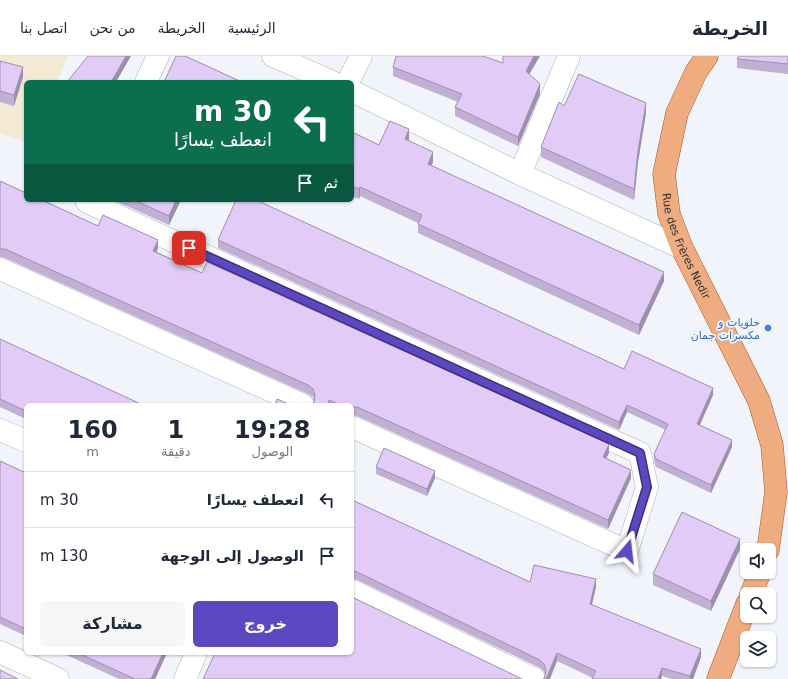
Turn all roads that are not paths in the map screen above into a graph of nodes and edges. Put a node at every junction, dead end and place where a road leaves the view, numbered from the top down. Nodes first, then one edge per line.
1 (158, 56) edge
2 (273, 56) edge
3 (361, 56) edge
4 (569, 56) edge
5 (708, 56) edge
6 (147, 80) edge
7 (328, 80) edge
8 (349, 80) edge
9 (354, 92) edge
10 (520, 174) junction
11 (87, 202) edge
12 (682, 248) junction
13 (0, 269) edge
14 (299, 403) edge
15 (354, 428) edge
16 (0, 430) edge
17 (24, 440) edge
18 (769, 543) edge
19 (354, 592) edge
20 (740, 622) edge
21 (0, 652) edge
22 (195, 655) edge
23 (58, 679) edge
24 (185, 679) edge
25 (534, 679) edge
26 (718, 679) edge

1 - 6 street
2 - 7 street
3 - 8 street
4 - 10 street
5 - 12 main road, Rue des Frères Nedir
9 - 10 street
10 - 12 street
11 - 15 street
12 - 18 main road, Rue des Frères Nedir
13 - 14 street
16 - 17 street
19 - 25 street
20 - 26 main road
21 - 23 street
22 - 24 street

